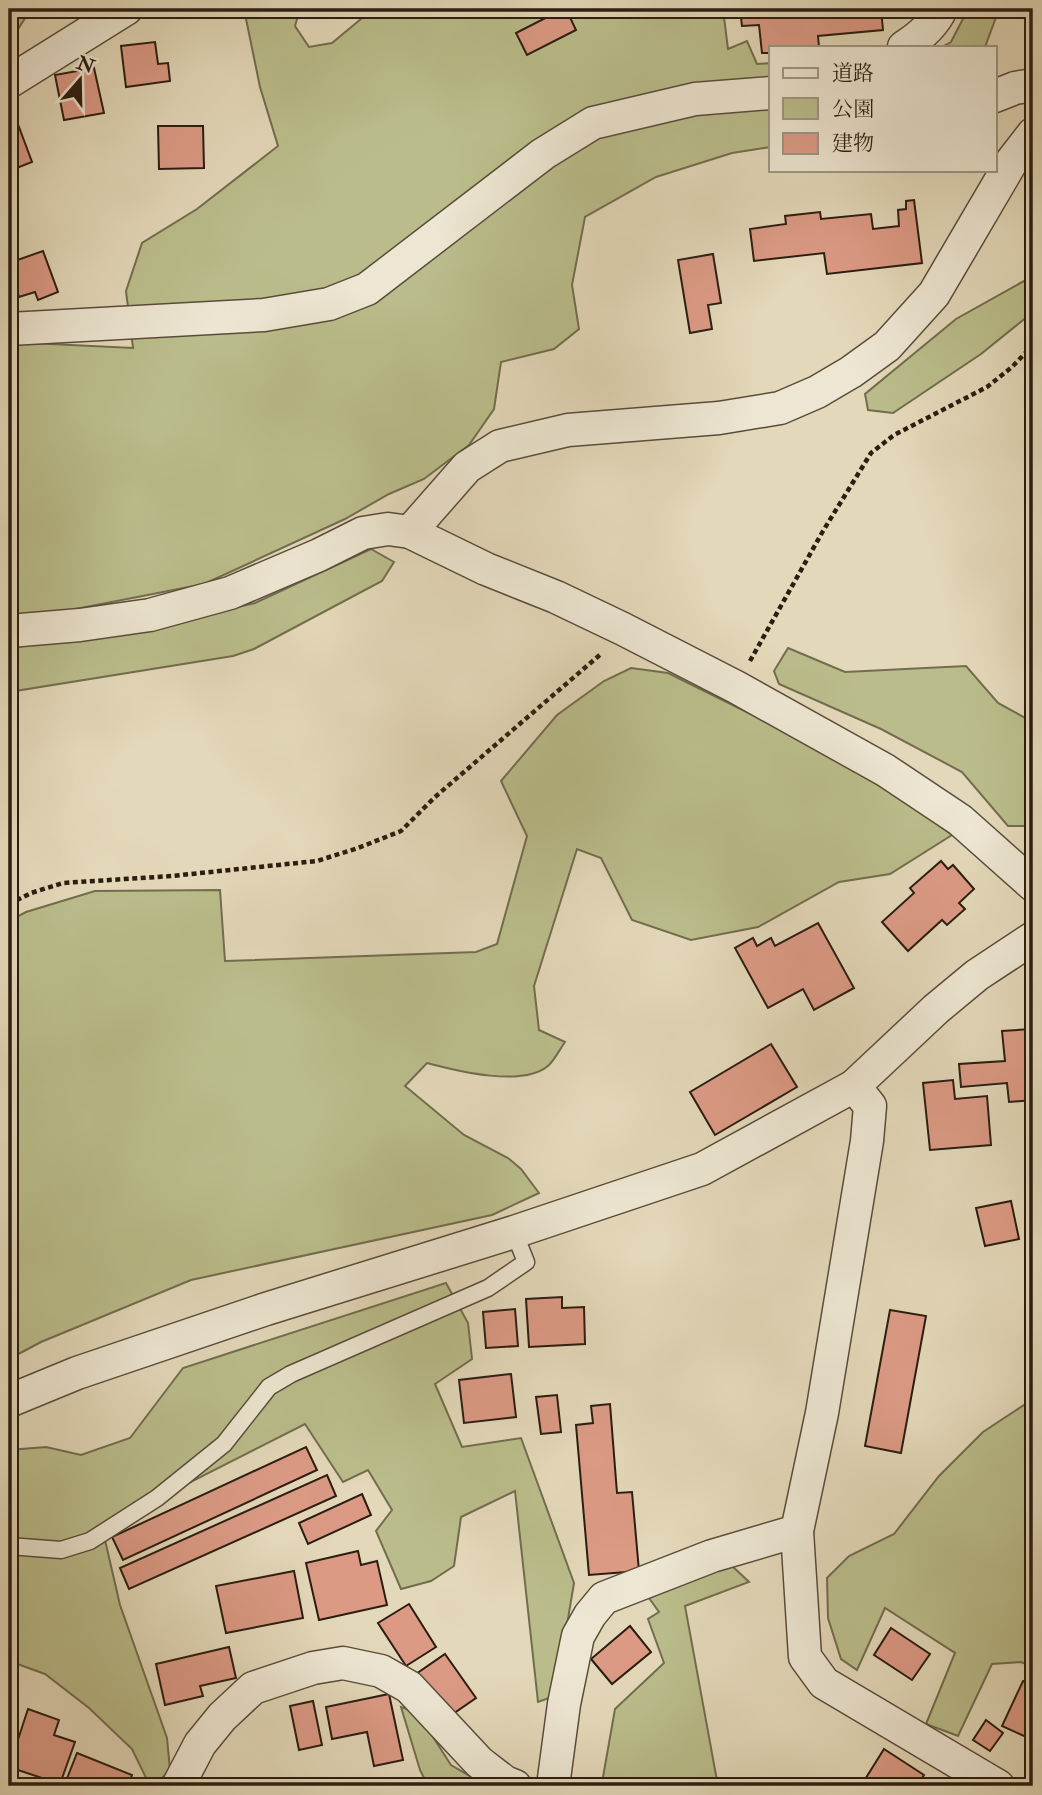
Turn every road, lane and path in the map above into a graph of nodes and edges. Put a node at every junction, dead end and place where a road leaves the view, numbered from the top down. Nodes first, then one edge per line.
1 (126, 9) edge
2 (941, 9) edge
3 (905, 46) edge
4 (9, 82) edge
5 (1033, 85) edge
6 (769, 93) edge
7 (996, 96) edge
8 (1033, 134) edge
9 (9, 329) edge
10 (1033, 345) edge
11 (410, 532) junction
12 (623, 629) junction
13 (9, 631) edge
14 (736, 687) junction
15 (1033, 886) edge
16 (9, 904) edge
17 (1033, 938) edge
18 (854, 1086) junction
19 (514, 1232) junction
20 (9, 1401) edge
21 (797, 1531) junction
22 (9, 1546) edge
23 (178, 1786) edge
24 (515, 1786) edge
25 (553, 1786) edge
26 (998, 1786) edge

1 - 4 street
2 - 3 street
5 - 7 street
6 - 9 street
8 - 11 street
10 - 14 path
11 - 12 street
11 - 13 street
12 - 14 street
12 - 16 path
14 - 15 street
17 - 18 street
18 - 19 street
18 - 21 street
19 - 20 street
19 - 22 lane
21 - 25 street
21 - 26 street
23 - 24 street

